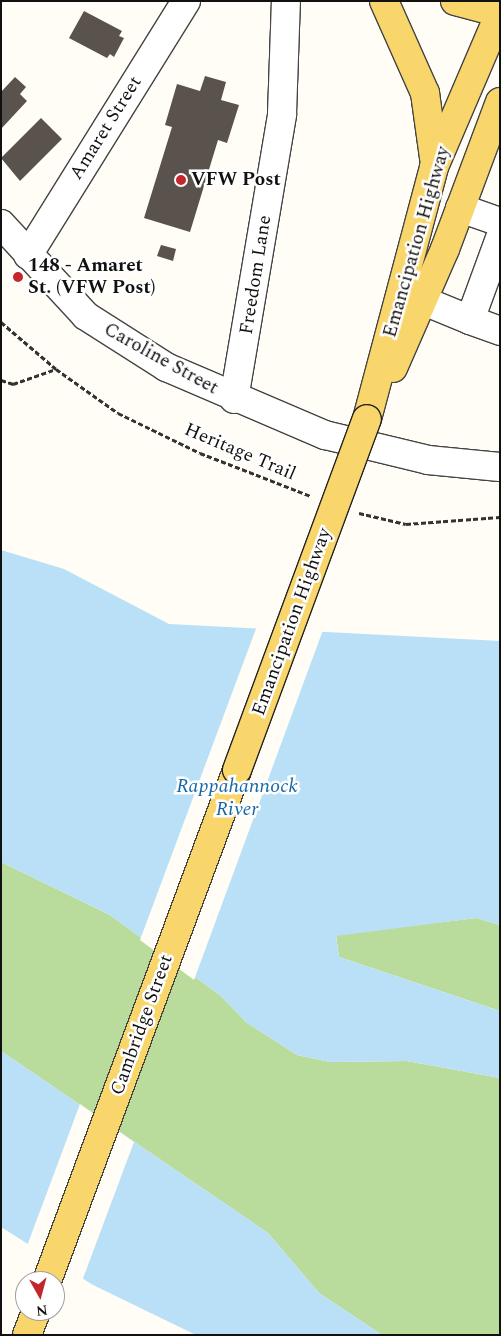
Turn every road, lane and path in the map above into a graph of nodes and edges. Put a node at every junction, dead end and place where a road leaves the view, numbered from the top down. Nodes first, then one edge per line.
1 (186, 1) edge
2 (286, 1) edge
3 (384, 1) edge
4 (455, 1) edge
5 (500, 13) edge
6 (500, 102) edge
7 (434, 168) junction
8 (460, 208) junction
9 (500, 222) edge
10 (1, 224) edge
11 (500, 238) edge
12 (28, 255) junction
13 (424, 301) junction
14 (470, 320) junction
15 (1, 322) edge
16 (500, 332) edge
17 (56, 369) junction
18 (1, 380) edge
19 (234, 399) junction
20 (367, 419) junction
21 (500, 467) edge
22 (313, 497) dead end
23 (349, 510) dead end
24 (500, 517) edge
25 (237, 770) joint
26 (51, 1271) edge
27 (32, 1321) edge
28 (27, 1335) edge

1 - 12 street, Amaret Street
2 - 19 street, Freedom Lane
3 - 7 main road
4 - 5 main road
5 - 7 main road, Emancipation Highway
6 - 8 main road, Emancipation Highway
7 - 20 main road, Emancipation Highway
8 - 9 street
8 - 13 main road, Emancipation Highway
10 - 12 street, Caroline Street
11 - 14 street
12 - 19 street, Caroline Street
13 - 14 street
13 - 20 main road, Emancipation Highway
14 - 16 street
15 - 17 path, Heritage Trail
17 - 18 path
17 - 22 path, Heritage Trail
19 - 21 street, Caroline Street
20 - 25 main road, Emancipation Highway, bridge
23 - 24 path
25 - 26 main road, Cambridge Street
27 - 28 main road

